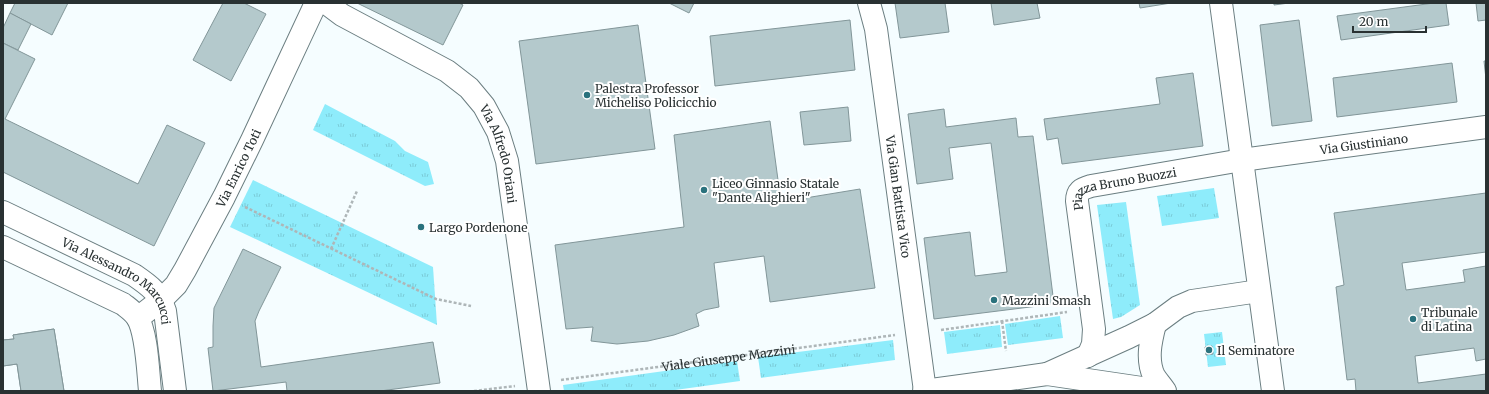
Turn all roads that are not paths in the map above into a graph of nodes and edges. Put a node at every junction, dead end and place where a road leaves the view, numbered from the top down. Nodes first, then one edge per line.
1 (316, 3) edge
2 (326, 3) edge
3 (869, 3) edge
4 (1221, 3) edge
5 (1486, 127) edge
6 (1242, 160) junction
7 (3, 212) edge
8 (3, 247) edge
9 (1259, 291) junction
10 (161, 300) junction
11 (138, 318) junction
12 (1155, 324) junction
13 (1088, 356) junction
14 (1047, 374) junction
15 (1093, 386) edge
16 (150, 391) edge
17 (174, 391) edge
18 (539, 391) edge
19 (924, 391) edge
20 (1162, 391) edge
21 (1165, 391) edge
22 (1273, 391) edge

1 - 10 street, Via Enrico Toti
2 - 18 street, Via Alfredo Oriani
3 - 19 street, Via Gian Battista Vico
4 - 6 street
5 - 6 street, Via Giustiniano
6 - 9 street
6 - 13 street, Piazza Bruno Buozzi
7 - 10 street, Via Alessandro Marcucci
8 - 11 street, Via Alessandro Marcucci
9 - 12 street
9 - 22 street
10 - 11 street, Via Enrico Toti
10 - 17 street, Via Alessandro Marcucci
11 - 16 street, Via Alessandro Marcucci
12 - 13 street
12 - 21 street
13 - 14 street
14 - 15 street
14 - 19 street
15 - 20 street

